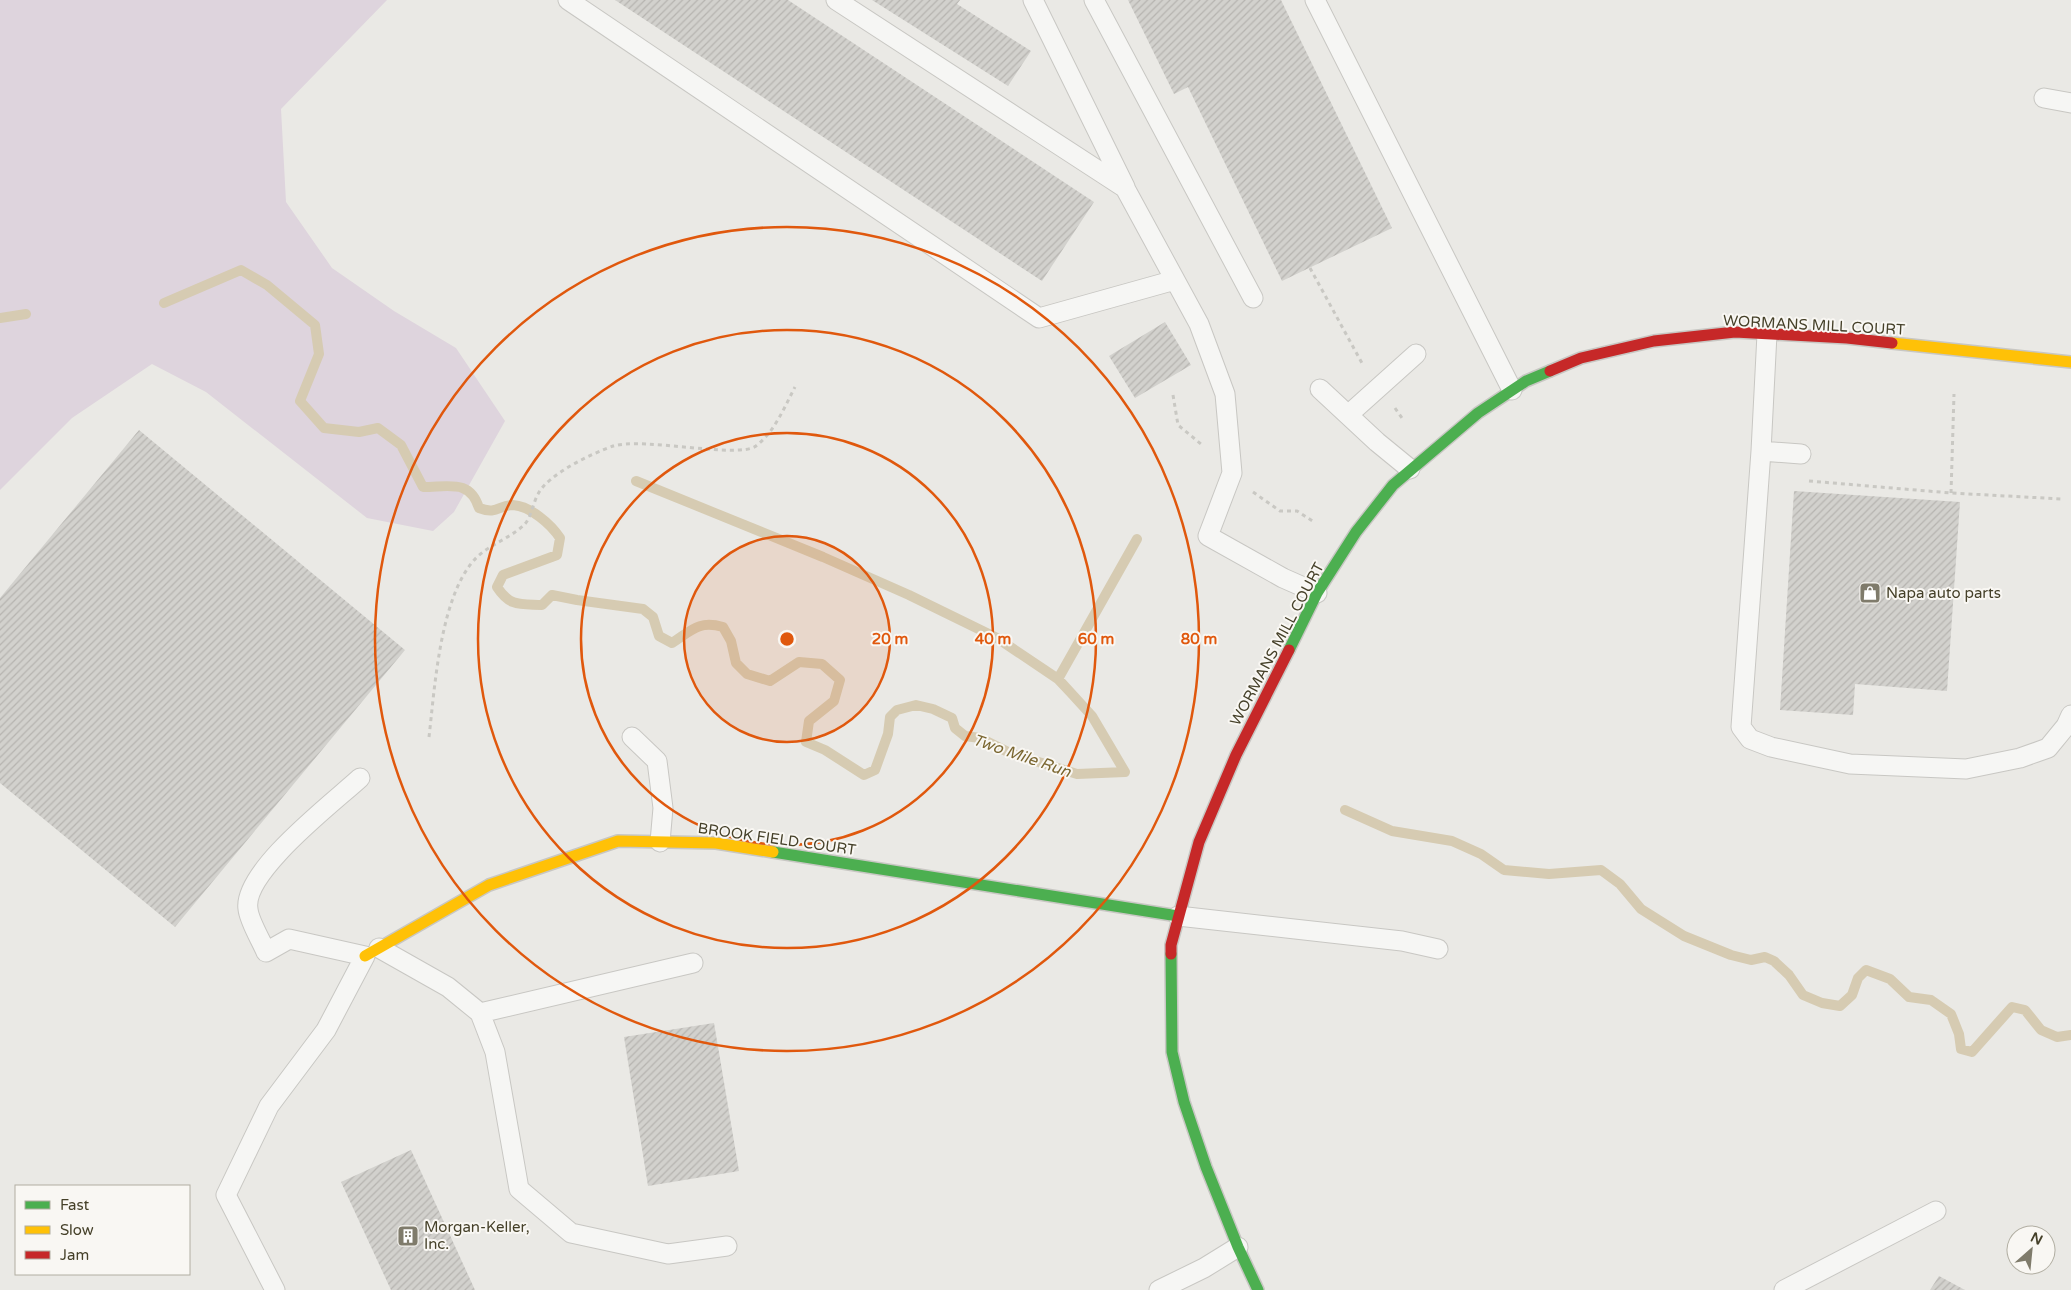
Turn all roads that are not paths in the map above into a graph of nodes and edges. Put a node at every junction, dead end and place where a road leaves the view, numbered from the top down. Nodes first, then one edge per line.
1 (568, 0) edge
2 (836, 0) edge
3 (1033, 0) edge
4 (1094, 0) edge
5 (1315, 0) edge
6 (2044, 98) dead end
7 (2071, 103) edge
8 (1125, 188) junction
9 (1175, 280) junction
10 (1253, 298) dead end
11 (1768, 334) junction
12 (1416, 354) dead end
13 (2071, 362) edge
14 (1320, 389) dead end
15 (1512, 390) junction
16 (1348, 415) junction
17 (1761, 451) junction
18 (1801, 454) dead end
19 (1410, 470) junction
20 (1317, 593) junction
21 (2071, 715) edge
22 (632, 737) dead end
23 (360, 778) dead end
24 (660, 842) junction
25 (1178, 916) junction
26 (1438, 949) dead end
27 (372, 952) junction
28 (693, 963) dead end
29 (480, 1013) junction
30 (1936, 1211) dead end
31 (727, 1246) dead end
32 (1238, 1247) junction
33 (275, 1290) edge
34 (1159, 1290) edge
35 (1258, 1290) edge
36 (1784, 1290) edge

1 - 9 lane
2 - 8 lane
3 - 8 lane
4 - 10 lane
5 - 15 lane
6 - 7 lane
8 - 9 lane
9 - 20 lane
11 - 13 street, WORMANS MILL COURT
11 - 15 street, WORMANS MILL COURT
11 - 17 lane
12 - 16 lane
14 - 16 lane
15 - 19 street, WORMANS MILL COURT
16 - 19 lane
17 - 18 lane
17 - 21 lane
19 - 20 street, WORMANS MILL COURT
20 - 25 street, WORMANS MILL COURT
22 - 24 lane
23 - 27 lane
24 - 25 street, BROOK FIELD COURT
24 - 27 street, BROOK FIELD COURT
25 - 26 lane
25 - 32 street, WORMANS MILL COURT
27 - 29 lane
27 - 33 lane
28 - 29 lane
29 - 31 lane
30 - 36 lane
32 - 34 lane
32 - 35 street, WORMANS MILL COURT

